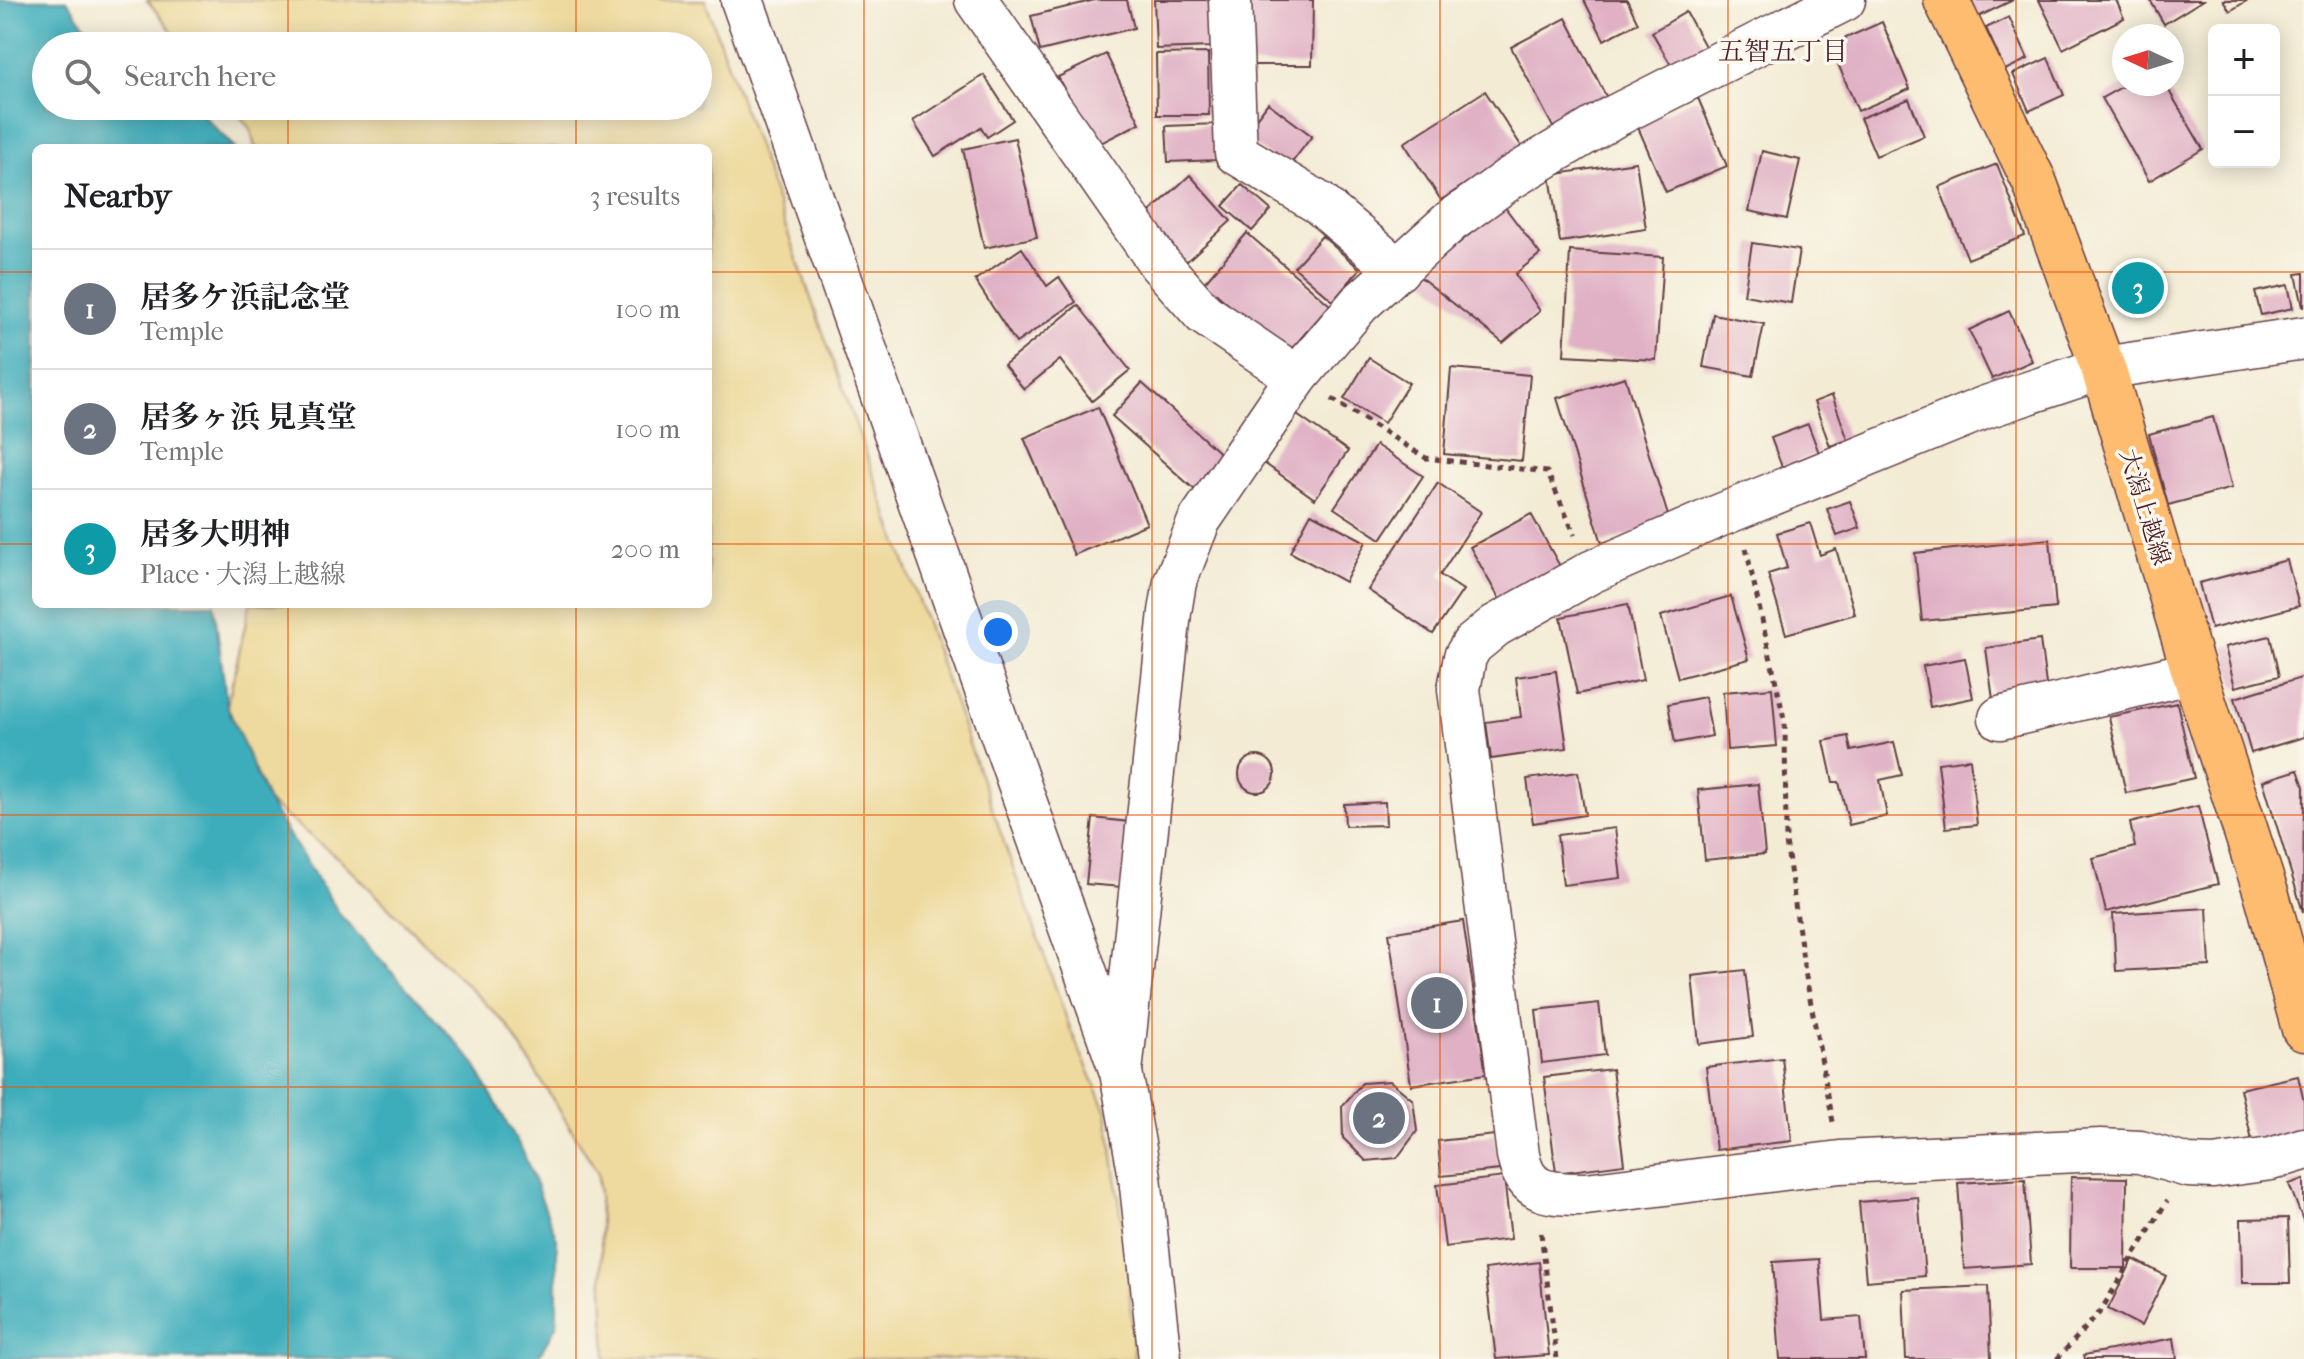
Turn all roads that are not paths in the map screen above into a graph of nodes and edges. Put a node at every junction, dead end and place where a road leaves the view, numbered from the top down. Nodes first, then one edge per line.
1 (742, 0) edge
2 (976, 0) edge
3 (1230, 0) edge
4 (1844, 0) edge
5 (1946, 0) edge
6 (1398, 270) junction
7 (2304, 338) edge
8 (2103, 368) junction
9 (1297, 377) junction
10 (2194, 672) junction
11 (2000, 718) dead end
12 (2304, 1029) edge
13 (1121, 1072) junction
14 (2304, 1149) edge
15 (1160, 1359) edge

1 - 13 street
2 - 9 street
3 - 6 street
4 - 6 street
5 - 8 main road, 大潟上越線
6 - 9 street
7 - 8 street
8 - 10 main road, 大潟上越線
8 - 14 street
9 - 13 street
10 - 11 street
10 - 12 main road, 大潟上越線
13 - 15 street

